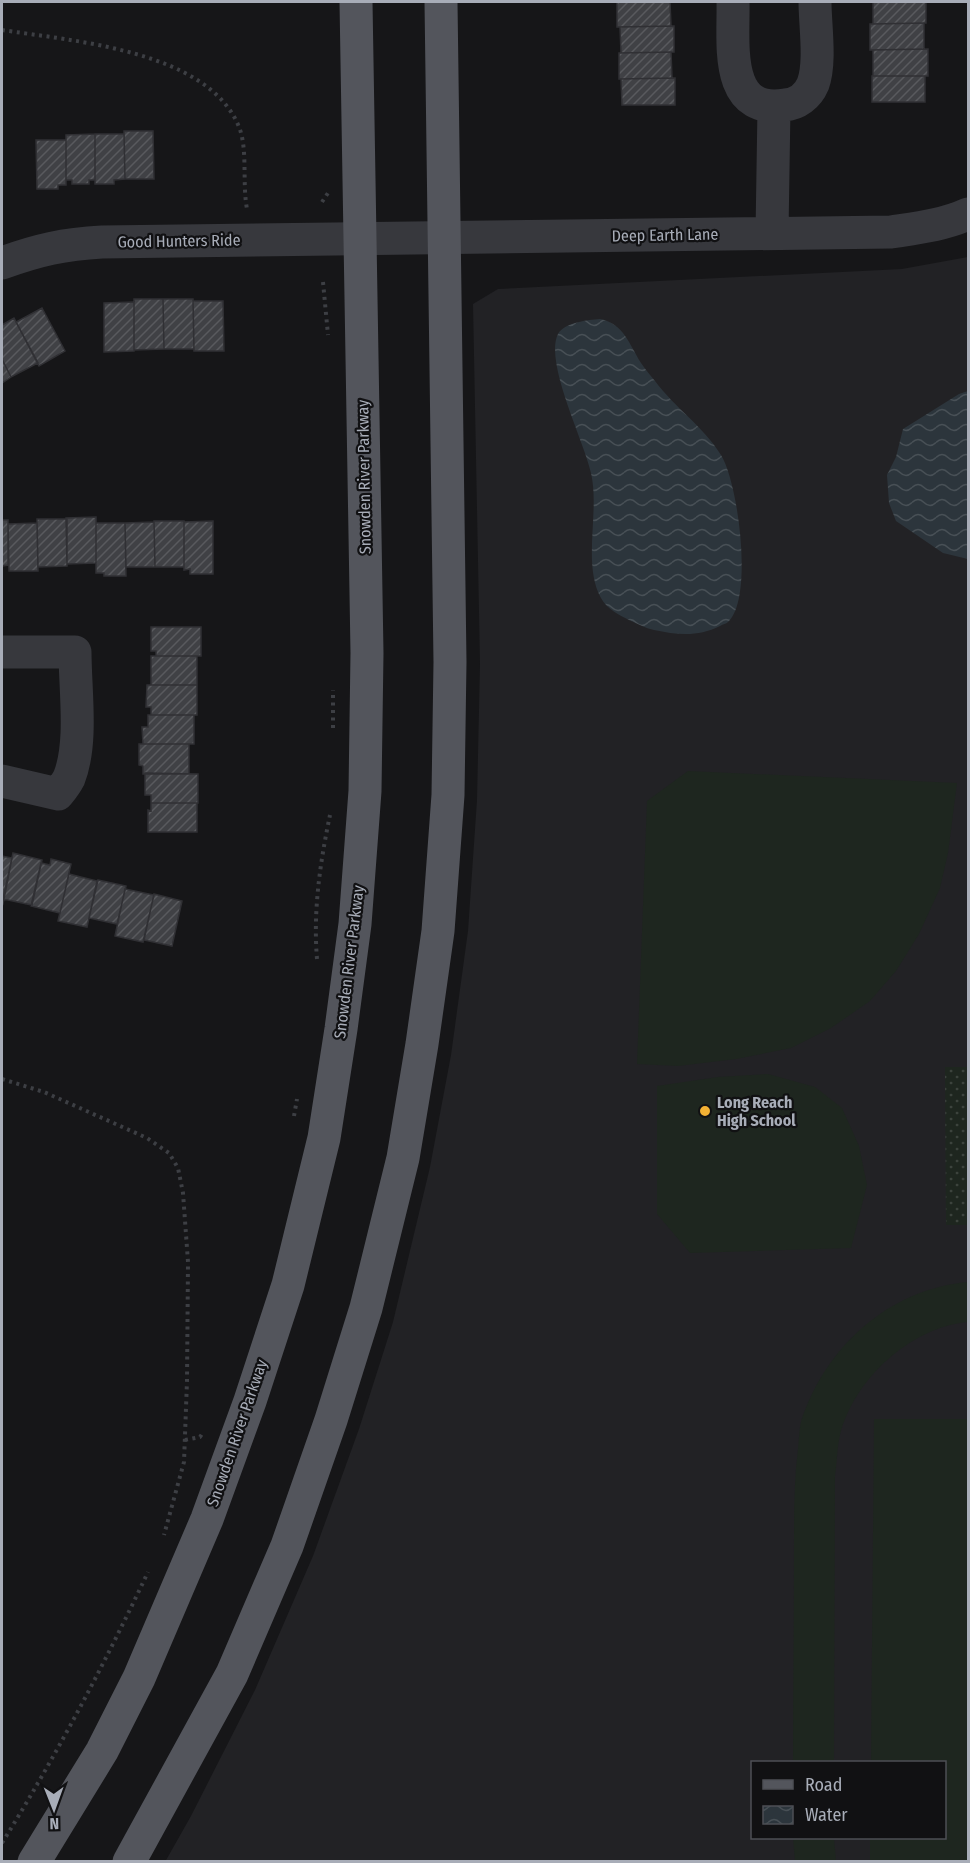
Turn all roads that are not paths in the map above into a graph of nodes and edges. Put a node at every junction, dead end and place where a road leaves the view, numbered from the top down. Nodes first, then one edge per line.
1 (356, 2) edge
2 (441, 2) edge
3 (734, 2) edge
4 (815, 2) edge
5 (774, 107) junction
6 (969, 214) edge
7 (772, 233) junction
8 (445, 238) junction
9 (360, 240) junction
10 (2, 263) edge
11 (2, 652) edge
12 (2, 781) edge
13 (34, 1862) edge
14 (129, 1862) edge

1 - 9 main road, Snowden River Parkway
2 - 8 main road
3 - 5 street
4 - 5 street
5 - 7 street
6 - 7 street, Deep Earth Lane
7 - 8 street, Deep Earth Lane
8 - 9 street, Deep Earth Lane
8 - 14 main road
9 - 10 street, Good Hunters Ride
9 - 13 main road, Snowden River Parkway
11 - 12 street

